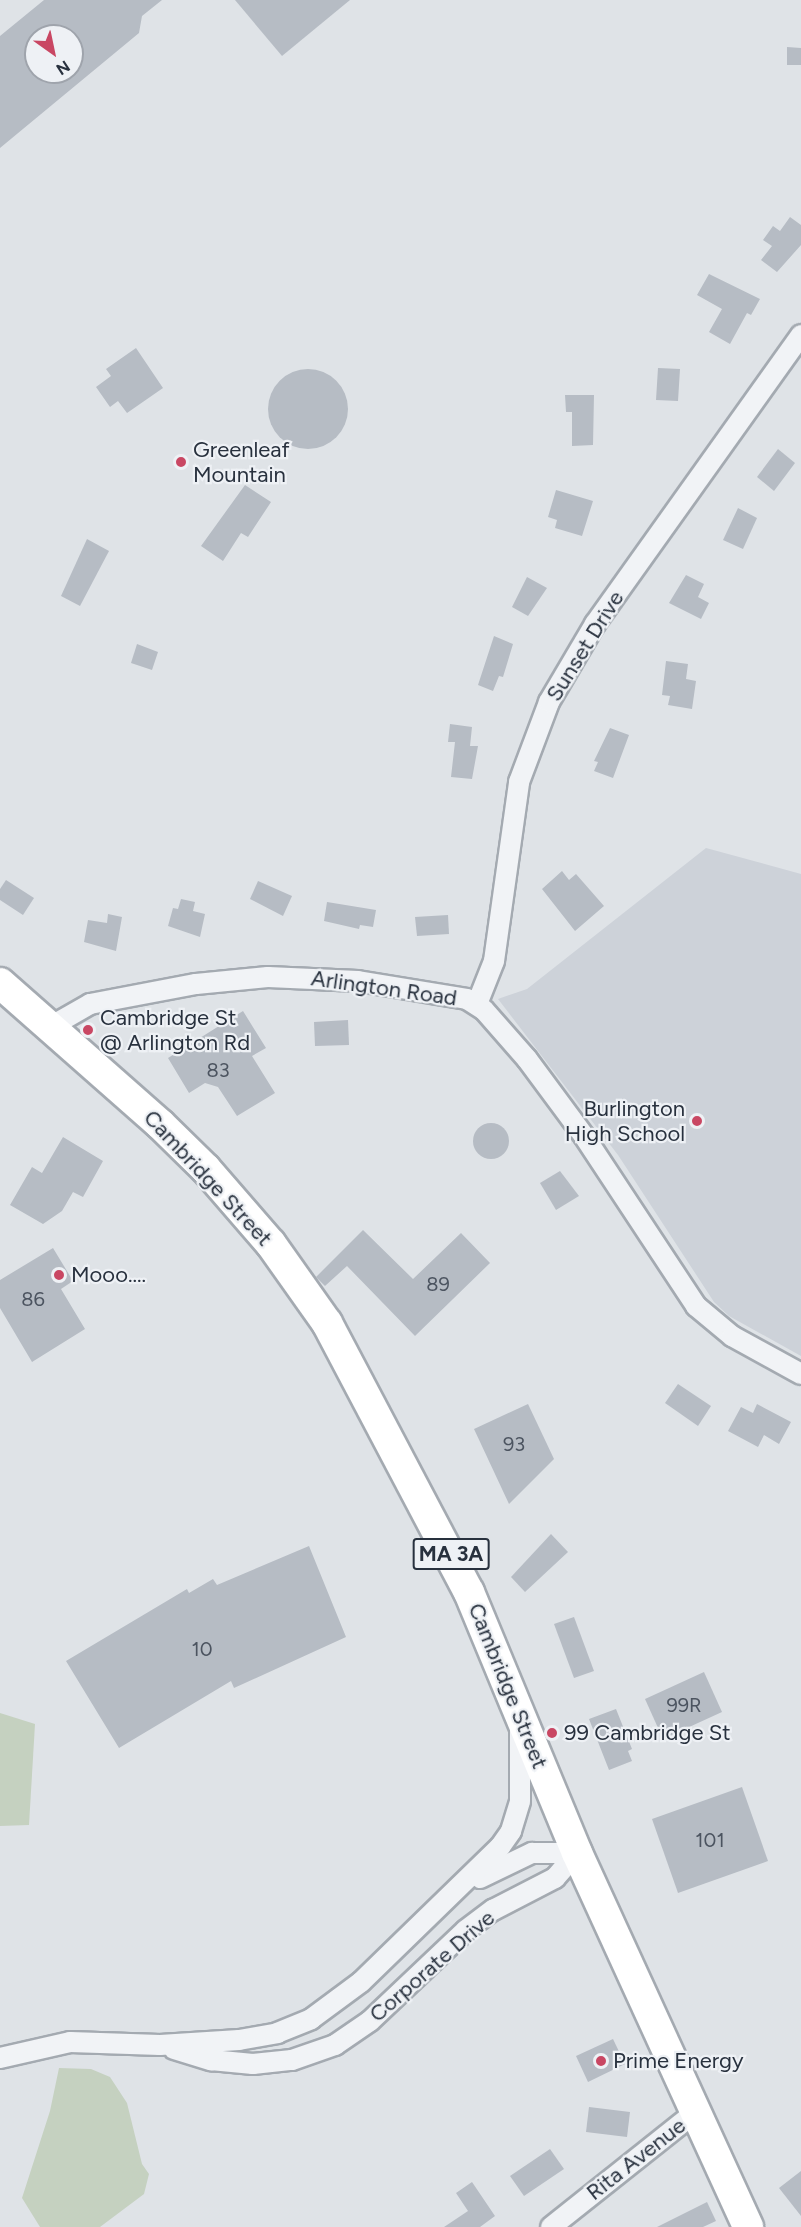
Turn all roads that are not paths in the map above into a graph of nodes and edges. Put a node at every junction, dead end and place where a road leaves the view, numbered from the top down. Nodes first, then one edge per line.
1 (801, 335) edge
2 (0, 983) edge
3 (477, 1004) junction
4 (50, 1027) junction
5 (801, 1374) edge
6 (519, 1714) junction
7 (577, 1852) junction
8 (437, 1908) junction
9 (160, 2045) junction
10 (0, 2058) edge
11 (693, 2114) junction
12 (551, 2227) edge
13 (748, 2227) edge

1 - 3 street, Sunset Drive
2 - 4 main road, Cambridge Street / MA 3A
3 - 4 street, Arlington Road
3 - 5 street, Arlington Road
4 - 6 main road, Cambridge Street / MA 3A
6 - 7 main road, Cambridge Street / MA 3A
6 - 8 street, Corporate Drive
7 - 8 street, Corporate Drive
7 - 9 street, Corporate Drive
7 - 11 main road, Cambridge Street / MA 3A
8 - 9 street, Corporate Drive
9 - 10 street, Corporate Drive
11 - 12 street, Rita Avenue
11 - 13 main road, Cambridge Street / MA 3A

